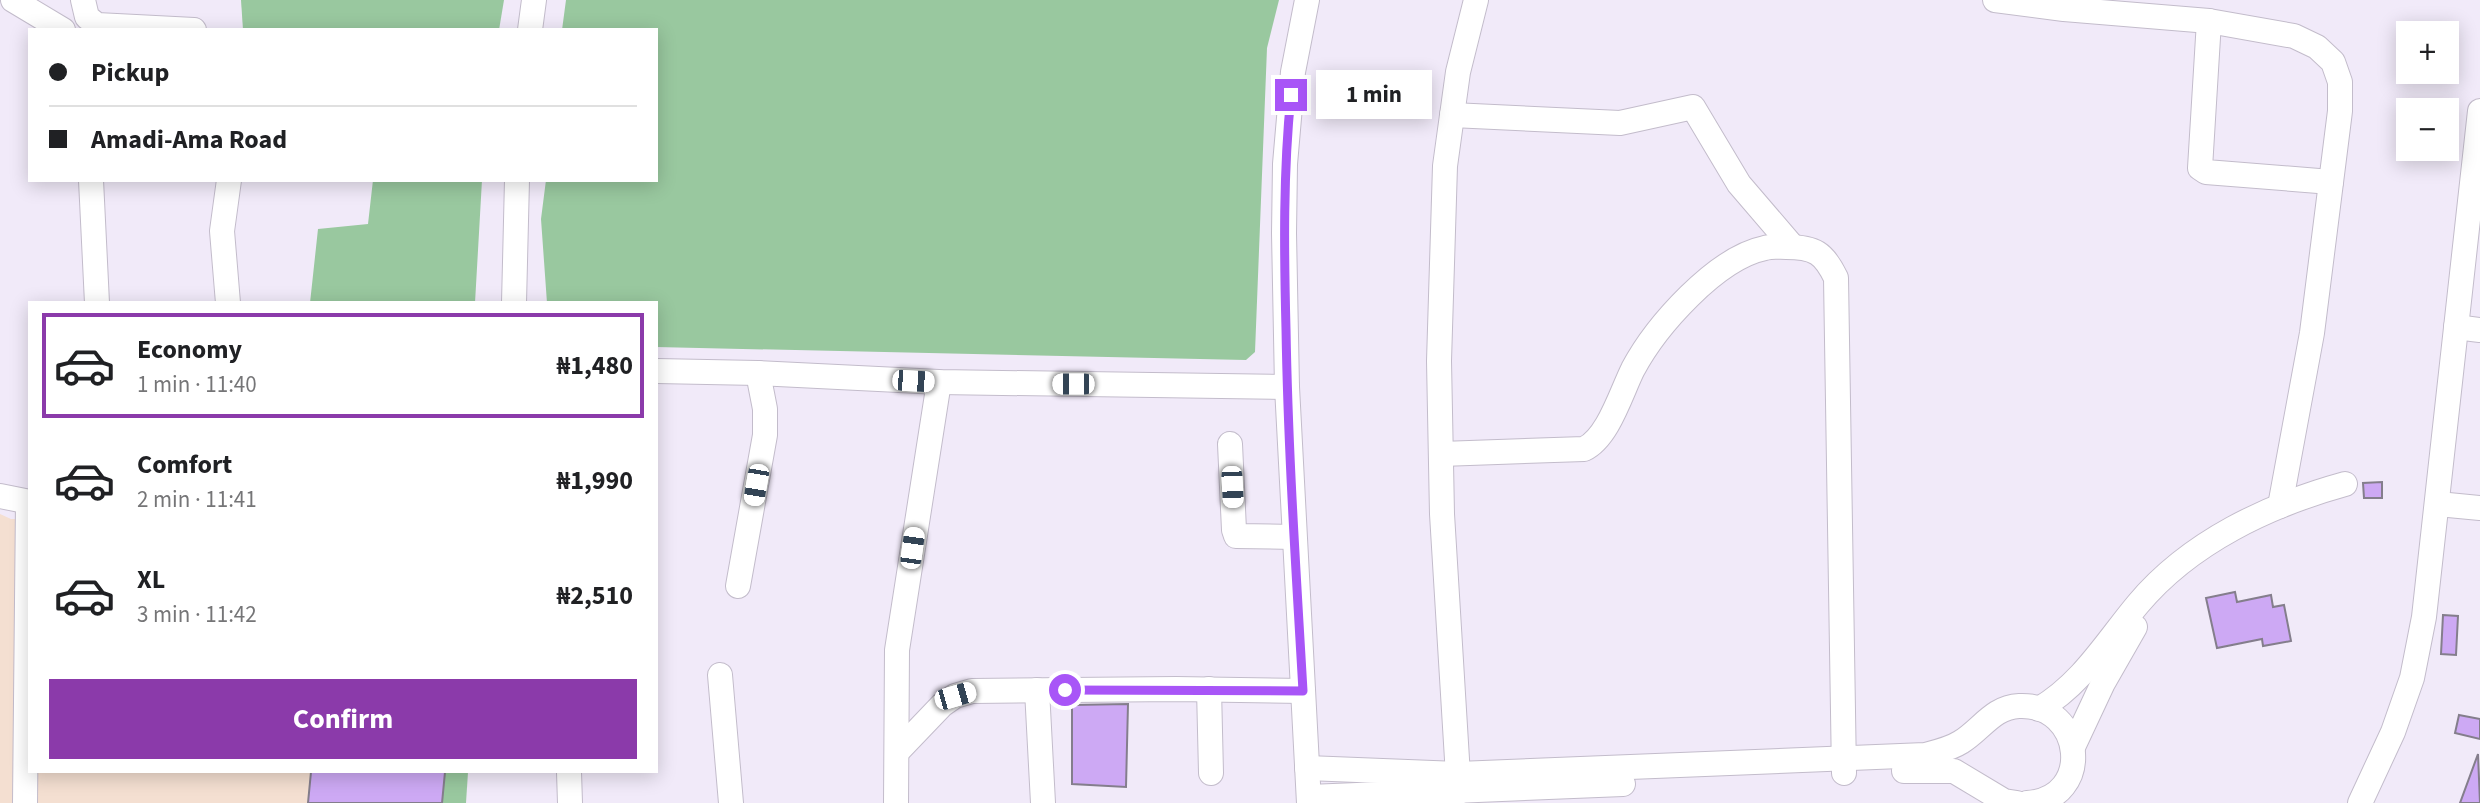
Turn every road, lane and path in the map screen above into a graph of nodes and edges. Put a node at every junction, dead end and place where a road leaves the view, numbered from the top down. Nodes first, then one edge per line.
1 (13, 0) edge
2 (83, 0) edge
3 (534, 0) edge
4 (1307, 0) edge
5 (1476, 0) edge
6 (1995, 0) edge
7 (2209, 21) junction
8 (60, 28) edge
9 (155, 28) edge
10 (530, 28) edge
11 (2480, 111) edge
12 (1452, 115) junction
13 (2477, 150) edge
14 (2331, 181) junction
15 (91, 182) edge
16 (229, 182) edge
17 (517, 182) edge
18 (1793, 247) junction
19 (97, 301) edge
20 (228, 301) edge
21 (514, 301) edge
22 (2468, 329) edge
23 (658, 371) edge
24 (758, 373) junction
25 (939, 382) junction
26 (1287, 387) junction
27 (1230, 444) dead end
28 (1441, 454) junction
29 (2345, 484) dead end
30 (0, 496) edge
31 (28, 502) edge
32 (2438, 504) junction
33 (2280, 506) junction
34 (2480, 508) edge
35 (1294, 537) junction
36 (28, 577) edge
37 (738, 586) dead end
38 (2140, 602) junction
39 (720, 676) dead end
40 (1209, 689) junction
41 (1037, 690) junction
42 (1303, 691) junction
43 (2039, 709) junction
44 (2073, 747) junction
45 (897, 752) junction
46 (1843, 766) junction
47 (1307, 768) junction
48 (569, 773) edge
49 (1211, 773) dead end
50 (1459, 783) junction
51 (1592, 794) edge
52 (1309, 800) edge
53 (25, 803) edge
54 (570, 803) edge
55 (731, 803) edge
56 (896, 803) edge
57 (1043, 803) edge
58 (2017, 803) edge
59 (2026, 803) edge
60 (2360, 803) edge

1 - 8 street
2 - 9 street
3 - 10 street
4 - 26 street
5 - 12 street
6 - 7 street
7 - 14 street
7 - 14 street
11 - 13 street
12 - 18 street
12 - 28 street
13 - 22 street
14 - 33 street
15 - 19 street
16 - 20 street
17 - 21 street
18 - 28 street
18 - 46 street
22 - 32 street
23 - 24 street
24 - 25 street
24 - 37 street
25 - 26 street
25 - 45 street
26 - 35 street
27 - 35 street
28 - 50 street
29 - 33 street
30 - 31 street
32 - 34 street
32 - 60 street
33 - 38 street
35 - 42 street
36 - 53 street
38 - 43 street
38 - 44 street
39 - 55 street
40 - 41 street
40 - 42 street
40 - 49 street
41 - 45 street
41 - 57 street
42 - 47 street
43 - 44 street
43 - 46 street
44 - 59 street
45 - 56 street
46 - 50 street
46 - 51 street
46 - 58 street
47 - 50 street
47 - 52 street
48 - 54 street
50 - 51 street
50 - 52 street

